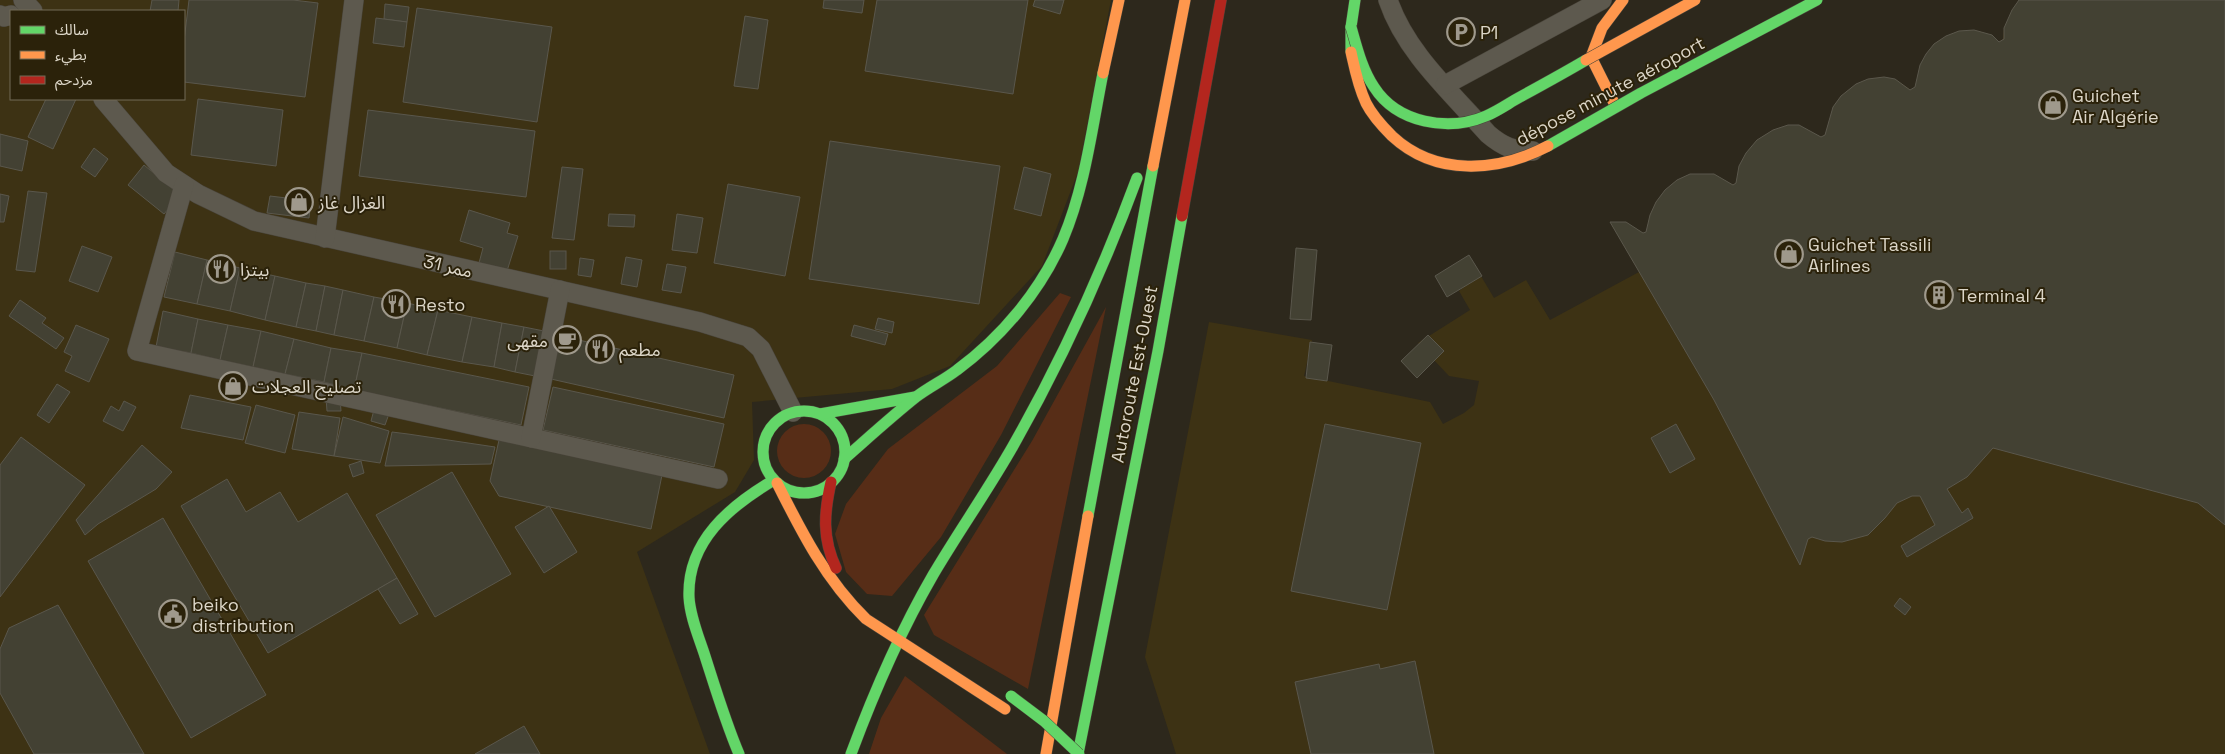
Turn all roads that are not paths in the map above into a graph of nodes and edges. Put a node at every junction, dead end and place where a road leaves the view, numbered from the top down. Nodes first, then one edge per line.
1 (354, 0) edge
2 (1120, 0) edge
3 (1184, 0) edge
4 (1221, 0) edge
5 (1355, 0) edge
6 (1388, 0) edge
7 (1602, 0) edge
8 (1624, 0) edge
9 (1695, 0) edge
10 (1816, 0) edge
11 (1350, 27) junction
12 (1591, 57) junction
13 (1445, 85) junction
14 (1168, 92) junction
15 (103, 100) edge
16 (1616, 107) junction
17 (184, 185) junction
18 (325, 238) junction
19 (560, 290) junction
20 (917, 396) junction
21 (793, 412) junction
22 (820, 414) junction
23 (531, 438) junction
24 (844, 458) junction
25 (718, 479) dead end
26 (776, 482) junction
27 (831, 482) junction
28 (880, 614) dead end
29 (898, 640) junction
30 (1007, 694) dead end
31 (1008, 711) dead end
32 (1037, 734) dead end
33 (739, 754) edge
34 (850, 754) edge
35 (1046, 754) edge
36 (1058, 754) edge
37 (1079, 754) edge

1 - 18 street
2 - 20 main road
3 - 14 main road, Autoroute Est-Ouest
4 - 37 main road, Autoroute Est-Ouest
5 - 11 main road, dépose minute aéroport
6 - 13 street
7 - 13 street
8 - 12 main road
9 - 12 main road, dépose minute aéroport, bridge
10 - 13 street
10 - 16 main road, dépose minute aéroport, bridge
11 - 12 main road, dépose minute aéroport, bridge
11 - 16 main road, dépose minute aéroport, bridge
12 - 16 main road
14 - 29 main road
14 - 35 main road, Autoroute Est-Ouest
15 - 17 street, ممر 31
17 - 18 street, ممر 31
17 - 23 street
18 - 19 street, ممر 31
19 - 21 street, ممر 31
19 - 23 street
20 - 22 main road
20 - 24 main road
21 - 22 main road
21 - 26 main road
22 - 24 main road
23 - 25 street
24 - 27 main road
26 - 27 main road
26 - 29 main road
26 - 33 main road
27 - 28 main road
29 - 31 main road
29 - 34 main road
30 - 37 main road, bridge
32 - 36 main road

